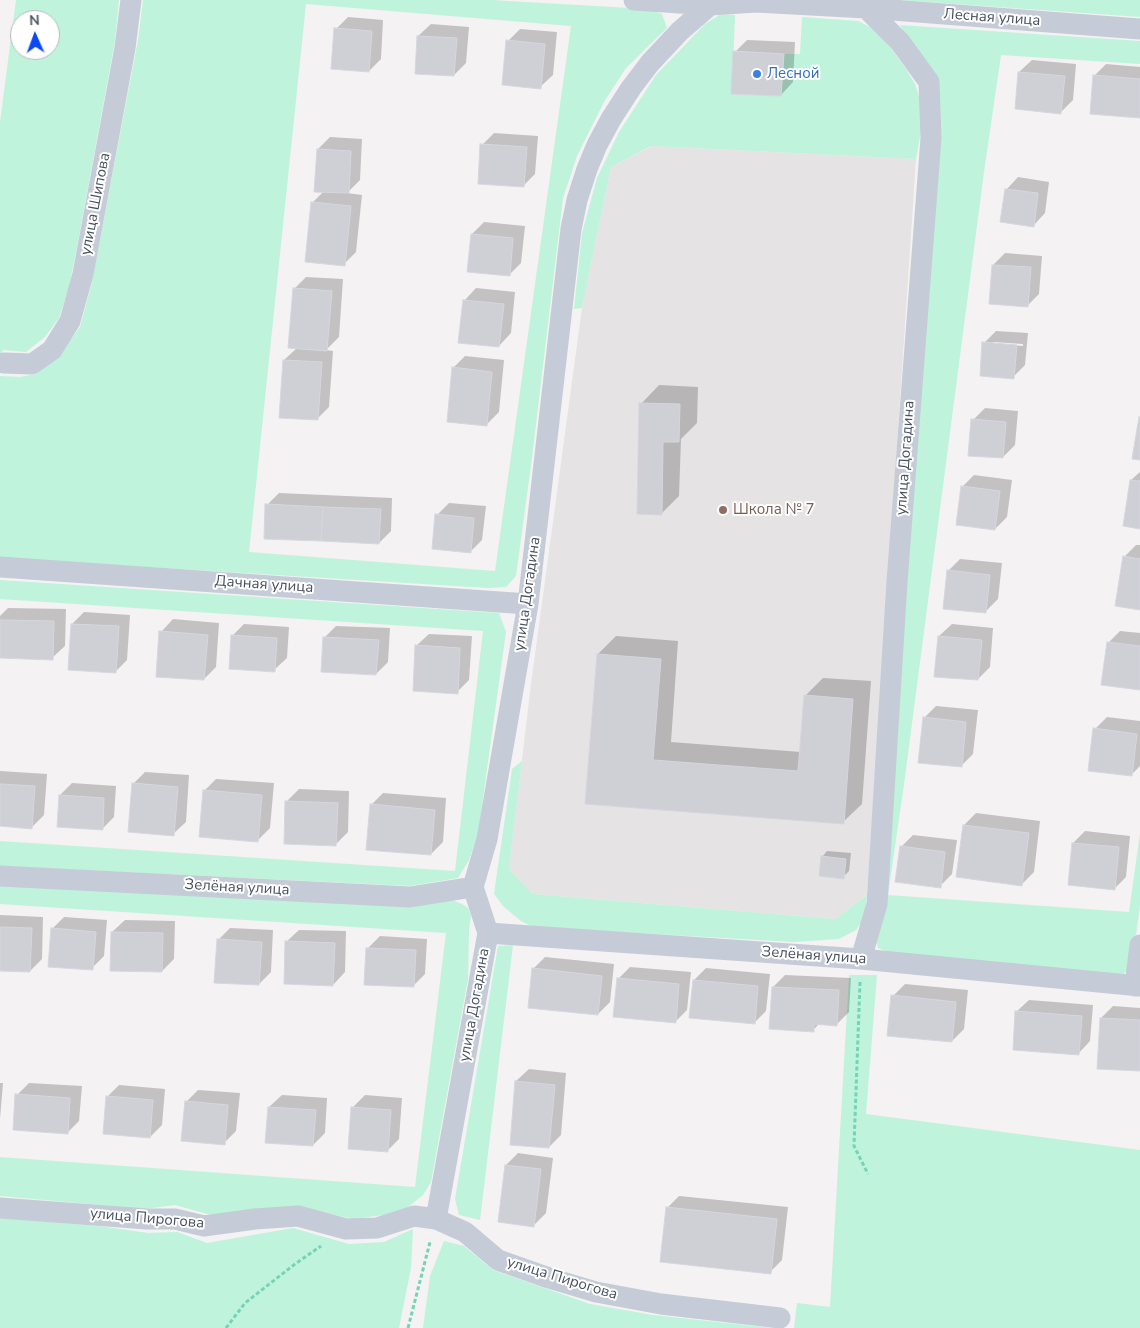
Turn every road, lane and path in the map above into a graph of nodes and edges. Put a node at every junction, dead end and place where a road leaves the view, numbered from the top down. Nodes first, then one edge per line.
1 (131, 0) edge
2 (634, 0) edge
3 (756, 1) edge
4 (710, 5) junction
5 (866, 8) junction
6 (1140, 29) edge
7 (4, 363) dead end
8 (0, 567) edge
9 (528, 604) junction
10 (0, 876) edge
11 (473, 887) junction
12 (488, 933) junction
13 (1140, 946) edge
14 (861, 959) junction
15 (1137, 986) edge
16 (868, 1174) dead end
17 (0, 1208) edge
18 (436, 1219) junction
19 (346, 1229) junction
20 (780, 1318) dead end
21 (226, 1328) edge
22 (408, 1328) edge

1 - 7 street, улица Шипова
2 - 4 street, Лесная улица
3 - 4 street, Лесная улица
3 - 5 street, Лесная улица
4 - 9 street, улица Догадина
5 - 6 street, Лесная улица
5 - 14 street, улица Догадина
8 - 9 street, Дачная улица
9 - 11 street, улица Догадина
10 - 11 street, Зелёная улица
11 - 12 street, улица Догадина
12 - 14 street, Зелёная улица
12 - 18 street, улица Догадина
13 - 15 street
14 - 15 street, Зелёная улица
14 - 16 path
17 - 19 street, улица Пирогова
18 - 19 street, улица Пирогова
18 - 20 street, улица Пирогова
18 - 22 path
19 - 21 path

